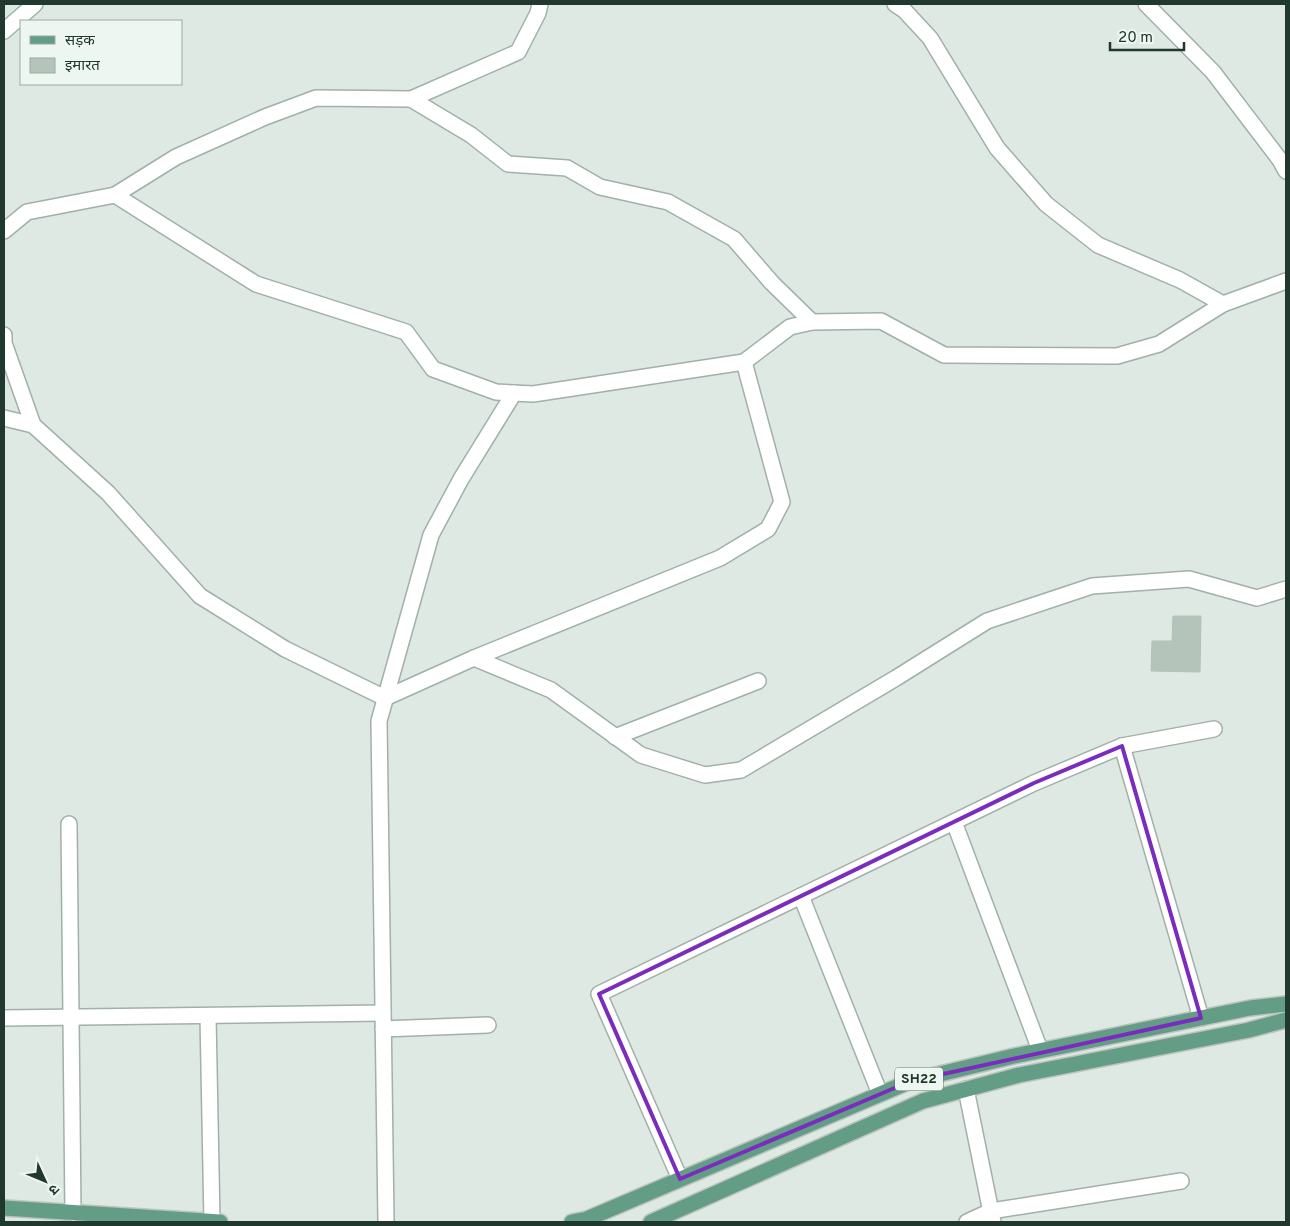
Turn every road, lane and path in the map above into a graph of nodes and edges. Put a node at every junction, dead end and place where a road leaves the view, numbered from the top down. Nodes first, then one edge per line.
1 (34, 4) edge
2 (540, 4) edge
3 (896, 4) edge
4 (1146, 4) edge
5 (4, 31) edge
6 (411, 99) junction
7 (1286, 171) edge
8 (115, 195) junction
9 (4, 231) edge
10 (1286, 280) edge
11 (1223, 304) junction
12 (812, 322) junction
13 (4, 335) edge
14 (744, 362) junction
15 (514, 393) junction
16 (4, 418) edge
17 (33, 425) junction
18 (1286, 589) edge
19 (474, 658) junction
20 (758, 681) dead end
21 (385, 698) junction
22 (1214, 729) dead end
23 (615, 737) junction
24 (1122, 746) junction
25 (954, 822) junction
26 (69, 824) dead end
27 (801, 896) junction
28 (1286, 1004) edge
29 (383, 1013) junction
30 (208, 1016) junction
31 (4, 1018) edge
32 (71, 1018) junction
33 (1201, 1018) junction
34 (1286, 1020) edge
35 (488, 1025) dead end
36 (383, 1029) junction
37 (1040, 1050) junction
38 (966, 1089) junction
39 (880, 1094) junction
40 (680, 1179) junction
41 (1181, 1181) dead end
42 (4, 1208) edge
43 (73, 1213) junction
44 (992, 1217) edge
45 (212, 1222) edge
46 (220, 1222) edge
47 (386, 1222) edge
48 (572, 1222) edge
49 (651, 1222) edge
50 (968, 1222) edge

1 - 5 street
2 - 6 street
3 - 11 street
4 - 7 street
6 - 8 street
6 - 12 street
8 - 9 street
8 - 15 street
10 - 11 street
11 - 12 street
12 - 14 street
13 - 17 street
14 - 15 street
14 - 19 street
15 - 21 street
16 - 17 street
17 - 21 street
18 - 23 street
19 - 21 street
19 - 23 street
20 - 23 street
21 - 29 street
22 - 24 street
24 - 25 street
24 - 33 street
25 - 27 street
25 - 37 street
26 - 32 street
27 - 39 street
27 - 40 street
28 - 33 main road, SH22
29 - 30 street
29 - 36 street
30 - 32 street
30 - 45 street
31 - 32 street
32 - 43 street
33 - 37 main road, SH22
34 - 38 main road, SH22
35 - 36 street
36 - 47 street
37 - 39 main road, SH22
38 - 44 street
38 - 49 main road, SH22
39 - 40 main road, SH22
40 - 48 main road, SH22
41 - 44 street
42 - 43 main road
43 - 45 main road
44 - 50 street
45 - 46 main road

